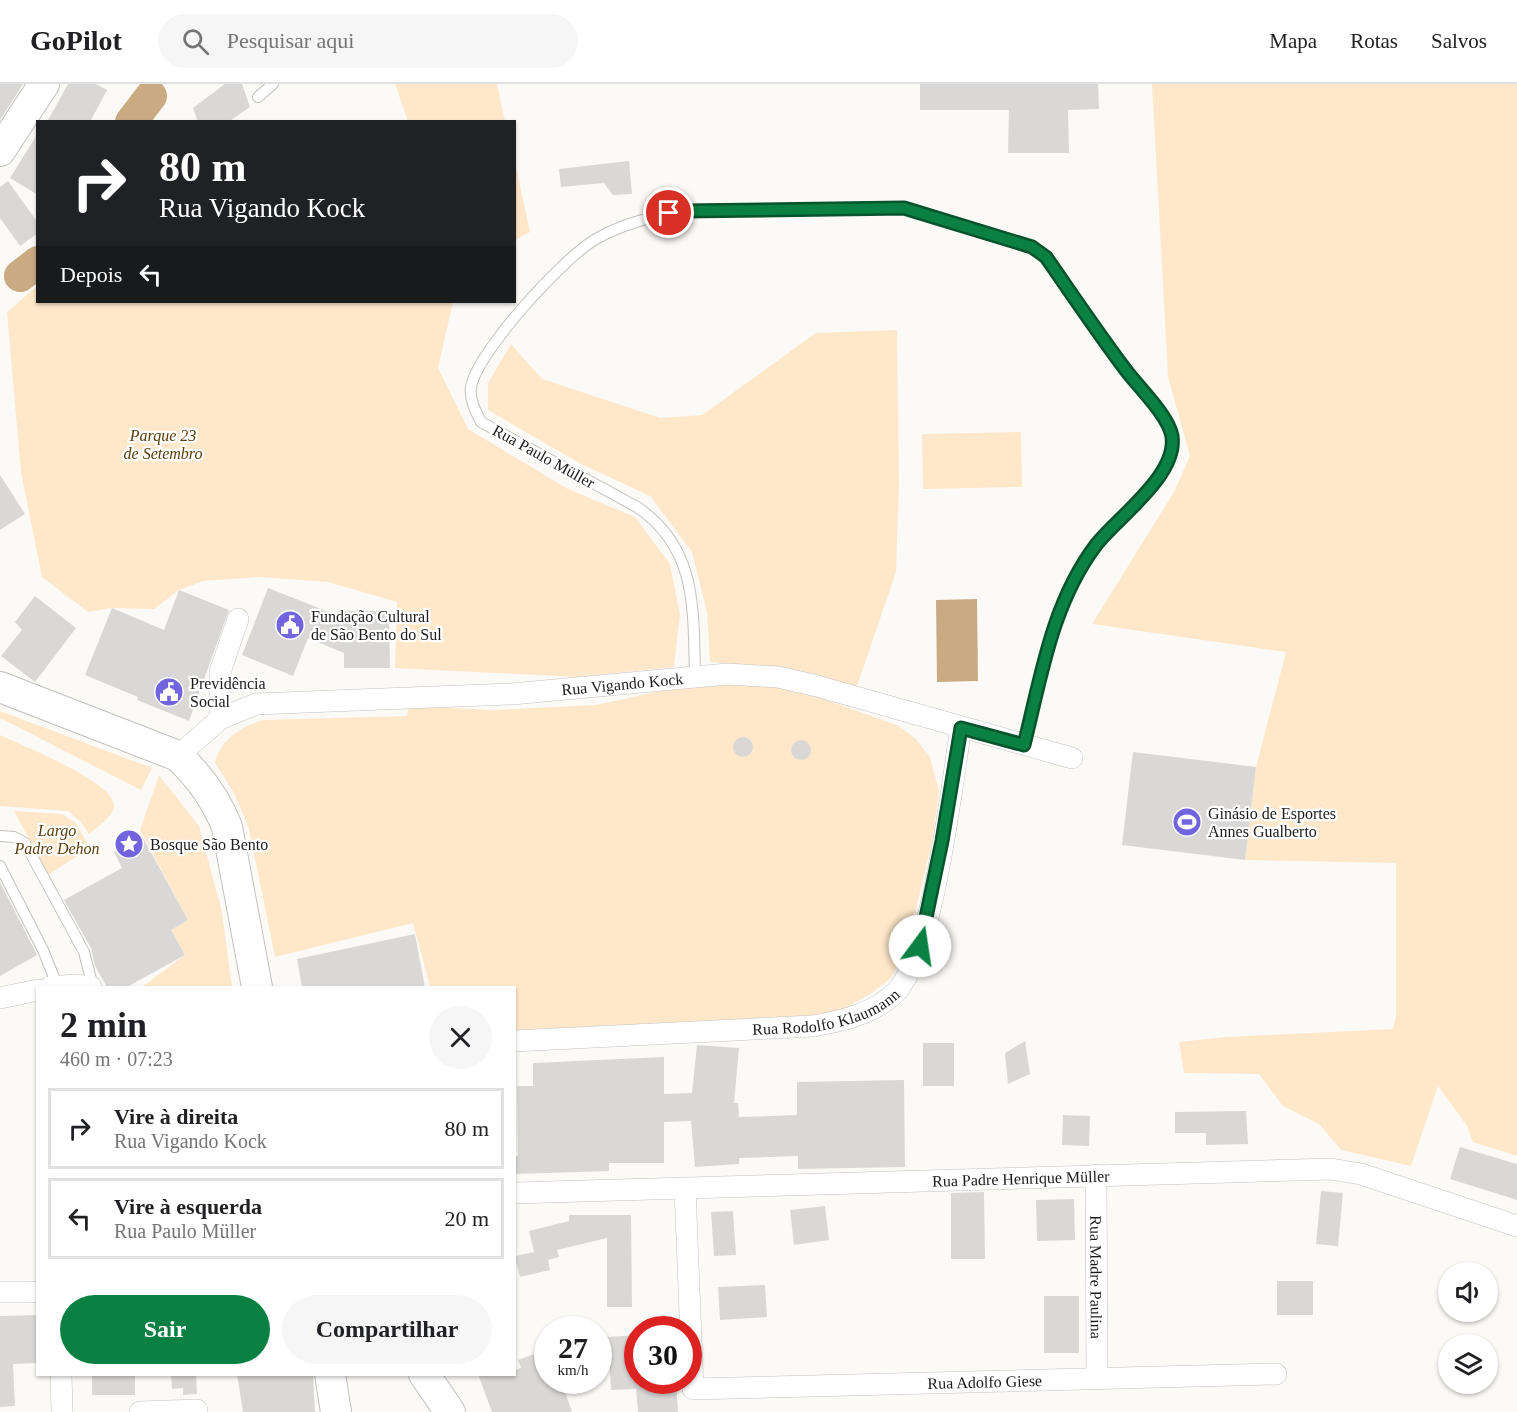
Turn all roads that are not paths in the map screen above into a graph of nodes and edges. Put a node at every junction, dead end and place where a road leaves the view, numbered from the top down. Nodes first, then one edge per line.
1 (44, 84) edge
2 (273, 84) edge
3 (258, 97) dead end
4 (0, 151) edge
5 (238, 619) dead end
6 (694, 676) junction
7 (0, 687) edge
8 (220, 719) junction
9 (961, 728) junction
10 (1024, 745) junction
11 (178, 756) junction
12 (1072, 758) dead end
13 (0, 836) edge
14 (0, 867) edge
15 (48, 986) edge
16 (92, 986) edge
17 (257, 986) edge
18 (36, 990) edge
19 (0, 998) edge
20 (516, 1041) edge
21 (1096, 1175) junction
22 (685, 1189) junction
23 (516, 1193) edge
24 (1517, 1226) edge
25 (0, 1292) edge
26 (36, 1292) edge
27 (1276, 1374) dead end
28 (61, 1376) edge
29 (330, 1376) edge
30 (425, 1376) edge
31 (1097, 1378) junction
32 (197, 1410) dead end
33 (62, 1412) edge
34 (140, 1412) edge
35 (336, 1412) edge
36 (450, 1412) edge

1 - 4 main road
2 - 3 lane
5 - 8 street
6 - 8 street, Rua Vigando Kock
6 - 9 street, Rua Vigando Kock
6 - 10 lane, Rua Paulo Müller
7 - 11 main road
8 - 11 street, Rua Vigando Kock
9 - 10 street, Rua Vigando Kock
9 - 20 street, Rua Rodolfo Klaumann
10 - 12 street, Rua Vigando Kock
11 - 17 main road
13 - 16 lane
14 - 15 lane
18 - 19 street
21 - 22 street, Rua Padre Henrique Müller
21 - 24 street, Rua Padre Henrique Müller
21 - 31 street, Rua Madre Paulina
22 - 23 street, Rua Padre Henrique Müller
22 - 31 street, Rua Adolfo Giese
25 - 26 street
27 - 31 street, Rua Adolfo Giese
28 - 33 street
29 - 35 main road
30 - 36 main road
32 - 34 street

